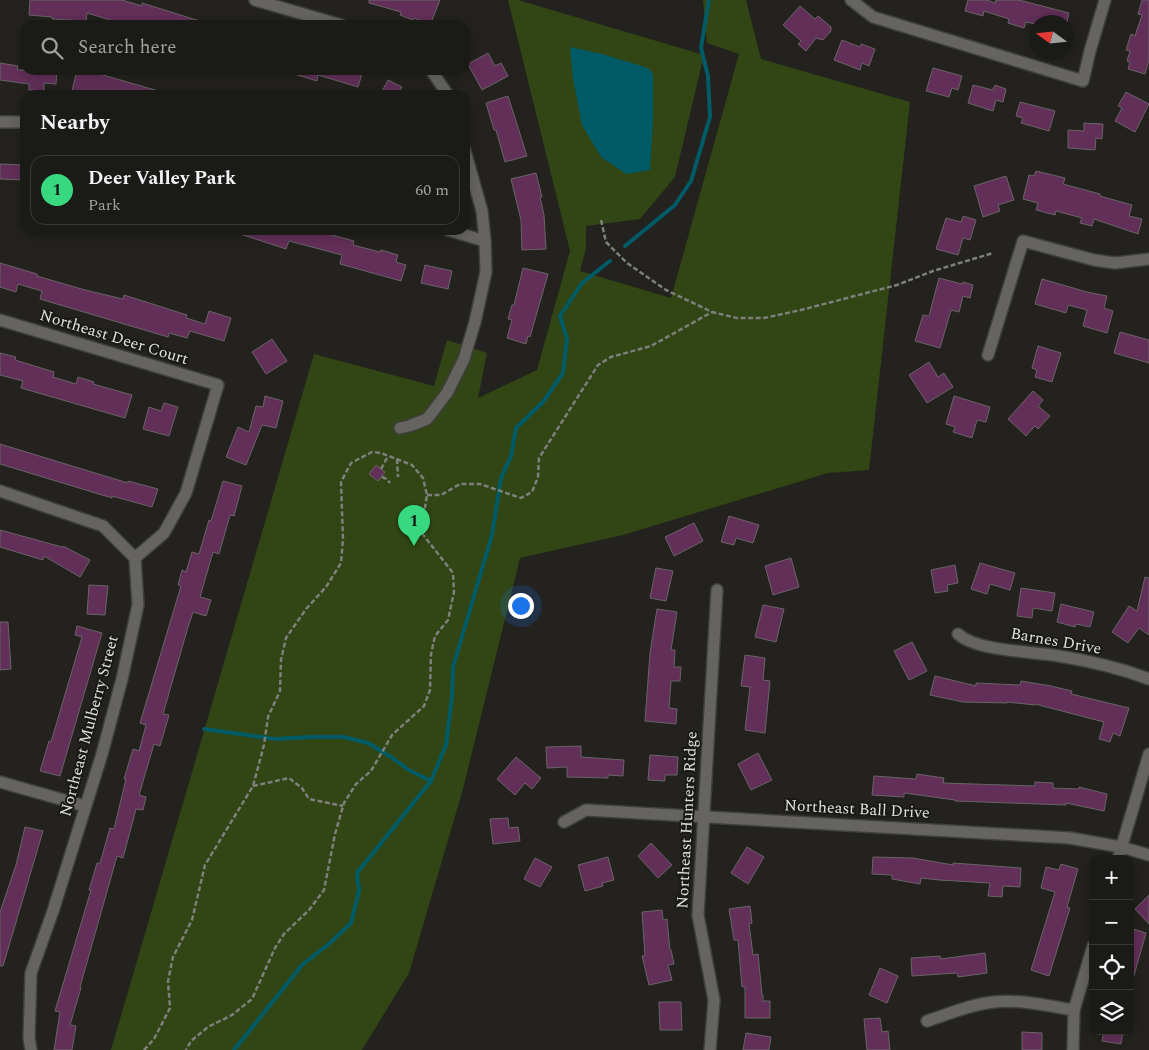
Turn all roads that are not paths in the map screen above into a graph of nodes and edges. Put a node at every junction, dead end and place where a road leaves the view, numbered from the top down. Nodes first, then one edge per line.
1 (255, 0) edge
2 (851, 0) edge
3 (1105, 0) edge
4 (324, 20) edge
5 (434, 75) edge
6 (445, 90) edge
7 (0, 122) edge
8 (20, 122) edge
9 (470, 169) edge
10 (466, 235) edge
11 (485, 240) junction
12 (1149, 259) edge
13 (0, 320) edge
14 (988, 355) dead end
15 (400, 428) dead end
16 (0, 491) edge
17 (135, 558) junction
18 (717, 590) dead end
19 (958, 634) dead end
20 (1149, 679) edge
21 (1149, 754) edge
22 (0, 782) edge
23 (85, 806) junction
24 (702, 816) junction
25 (564, 822) dead end
26 (1121, 847) junction
27 (1119, 855) edge
28 (1149, 855) edge
29 (1089, 959) edge
30 (1074, 1010) junction
31 (927, 1021) dead end
32 (31, 1050) edge
33 (710, 1050) edge
34 (1073, 1050) edge

1 - 4 street
2 - 3 street
5 - 6 street
7 - 8 street
9 - 11 street
10 - 11 street
11 - 15 street
12 - 14 street
13 - 17 street, Northeast Deer Court
16 - 17 street
17 - 23 street, Northeast Mulberry Street
18 - 24 street, Northeast Hunters Ridge
19 - 20 street, Barnes Drive
21 - 26 street
22 - 23 street
23 - 32 street, Northeast Mulberry Street
24 - 25 street, Northeast Ball Drive
24 - 26 street, Northeast Ball Drive
24 - 33 street, Northeast Hunters Ridge
26 - 27 street
26 - 28 street, Northeast Ball Drive
29 - 30 street
30 - 31 street
30 - 34 street

